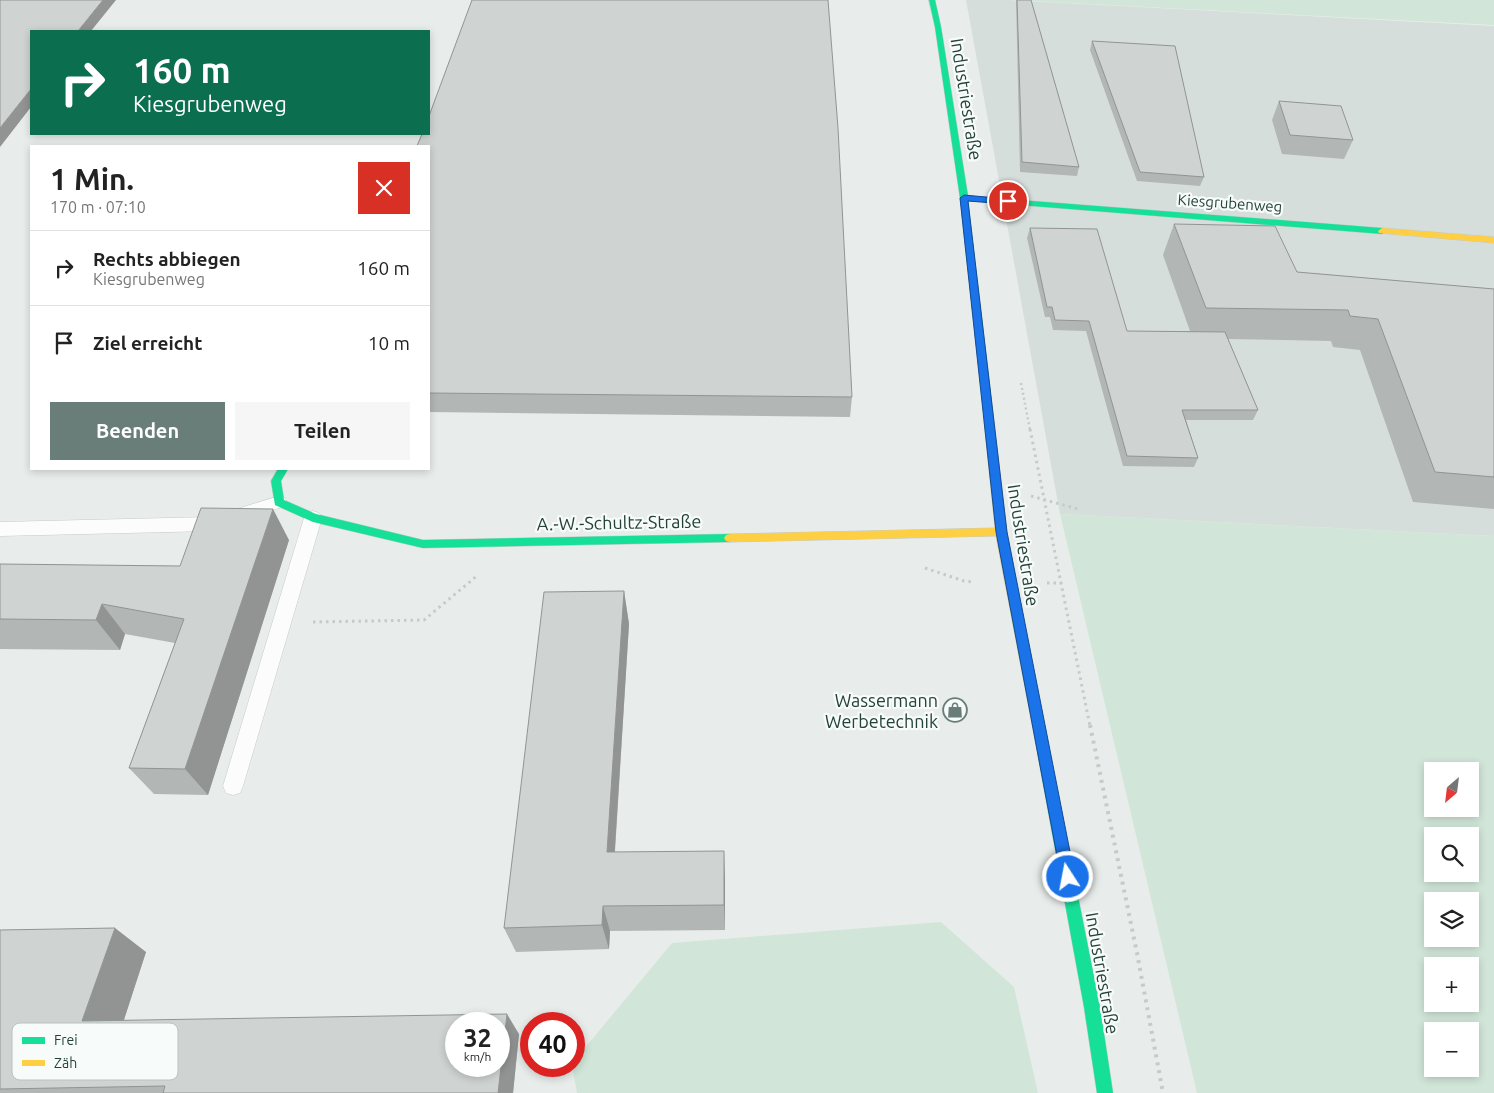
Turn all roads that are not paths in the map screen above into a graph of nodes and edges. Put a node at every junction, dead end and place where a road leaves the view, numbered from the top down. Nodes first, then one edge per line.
1 (932, 0) edge
2 (964, 198) junction
3 (1494, 240) edge
4 (282, 470) edge
5 (279, 502) junction
6 (313, 518) junction
7 (0, 529) edge
8 (1001, 532) junction
9 (233, 786) dead end
10 (1105, 1093) edge

1 - 2 street, Industriestraße
2 - 3 street, Kiesgrubenweg
2 - 8 street, Industriestraße
4 - 5 street
5 - 6 street, A.-W.-Schultz-Straße
5 - 7 lane
6 - 8 street, A.-W.-Schultz-Straße
6 - 9 lane
8 - 10 street, Industriestraße

